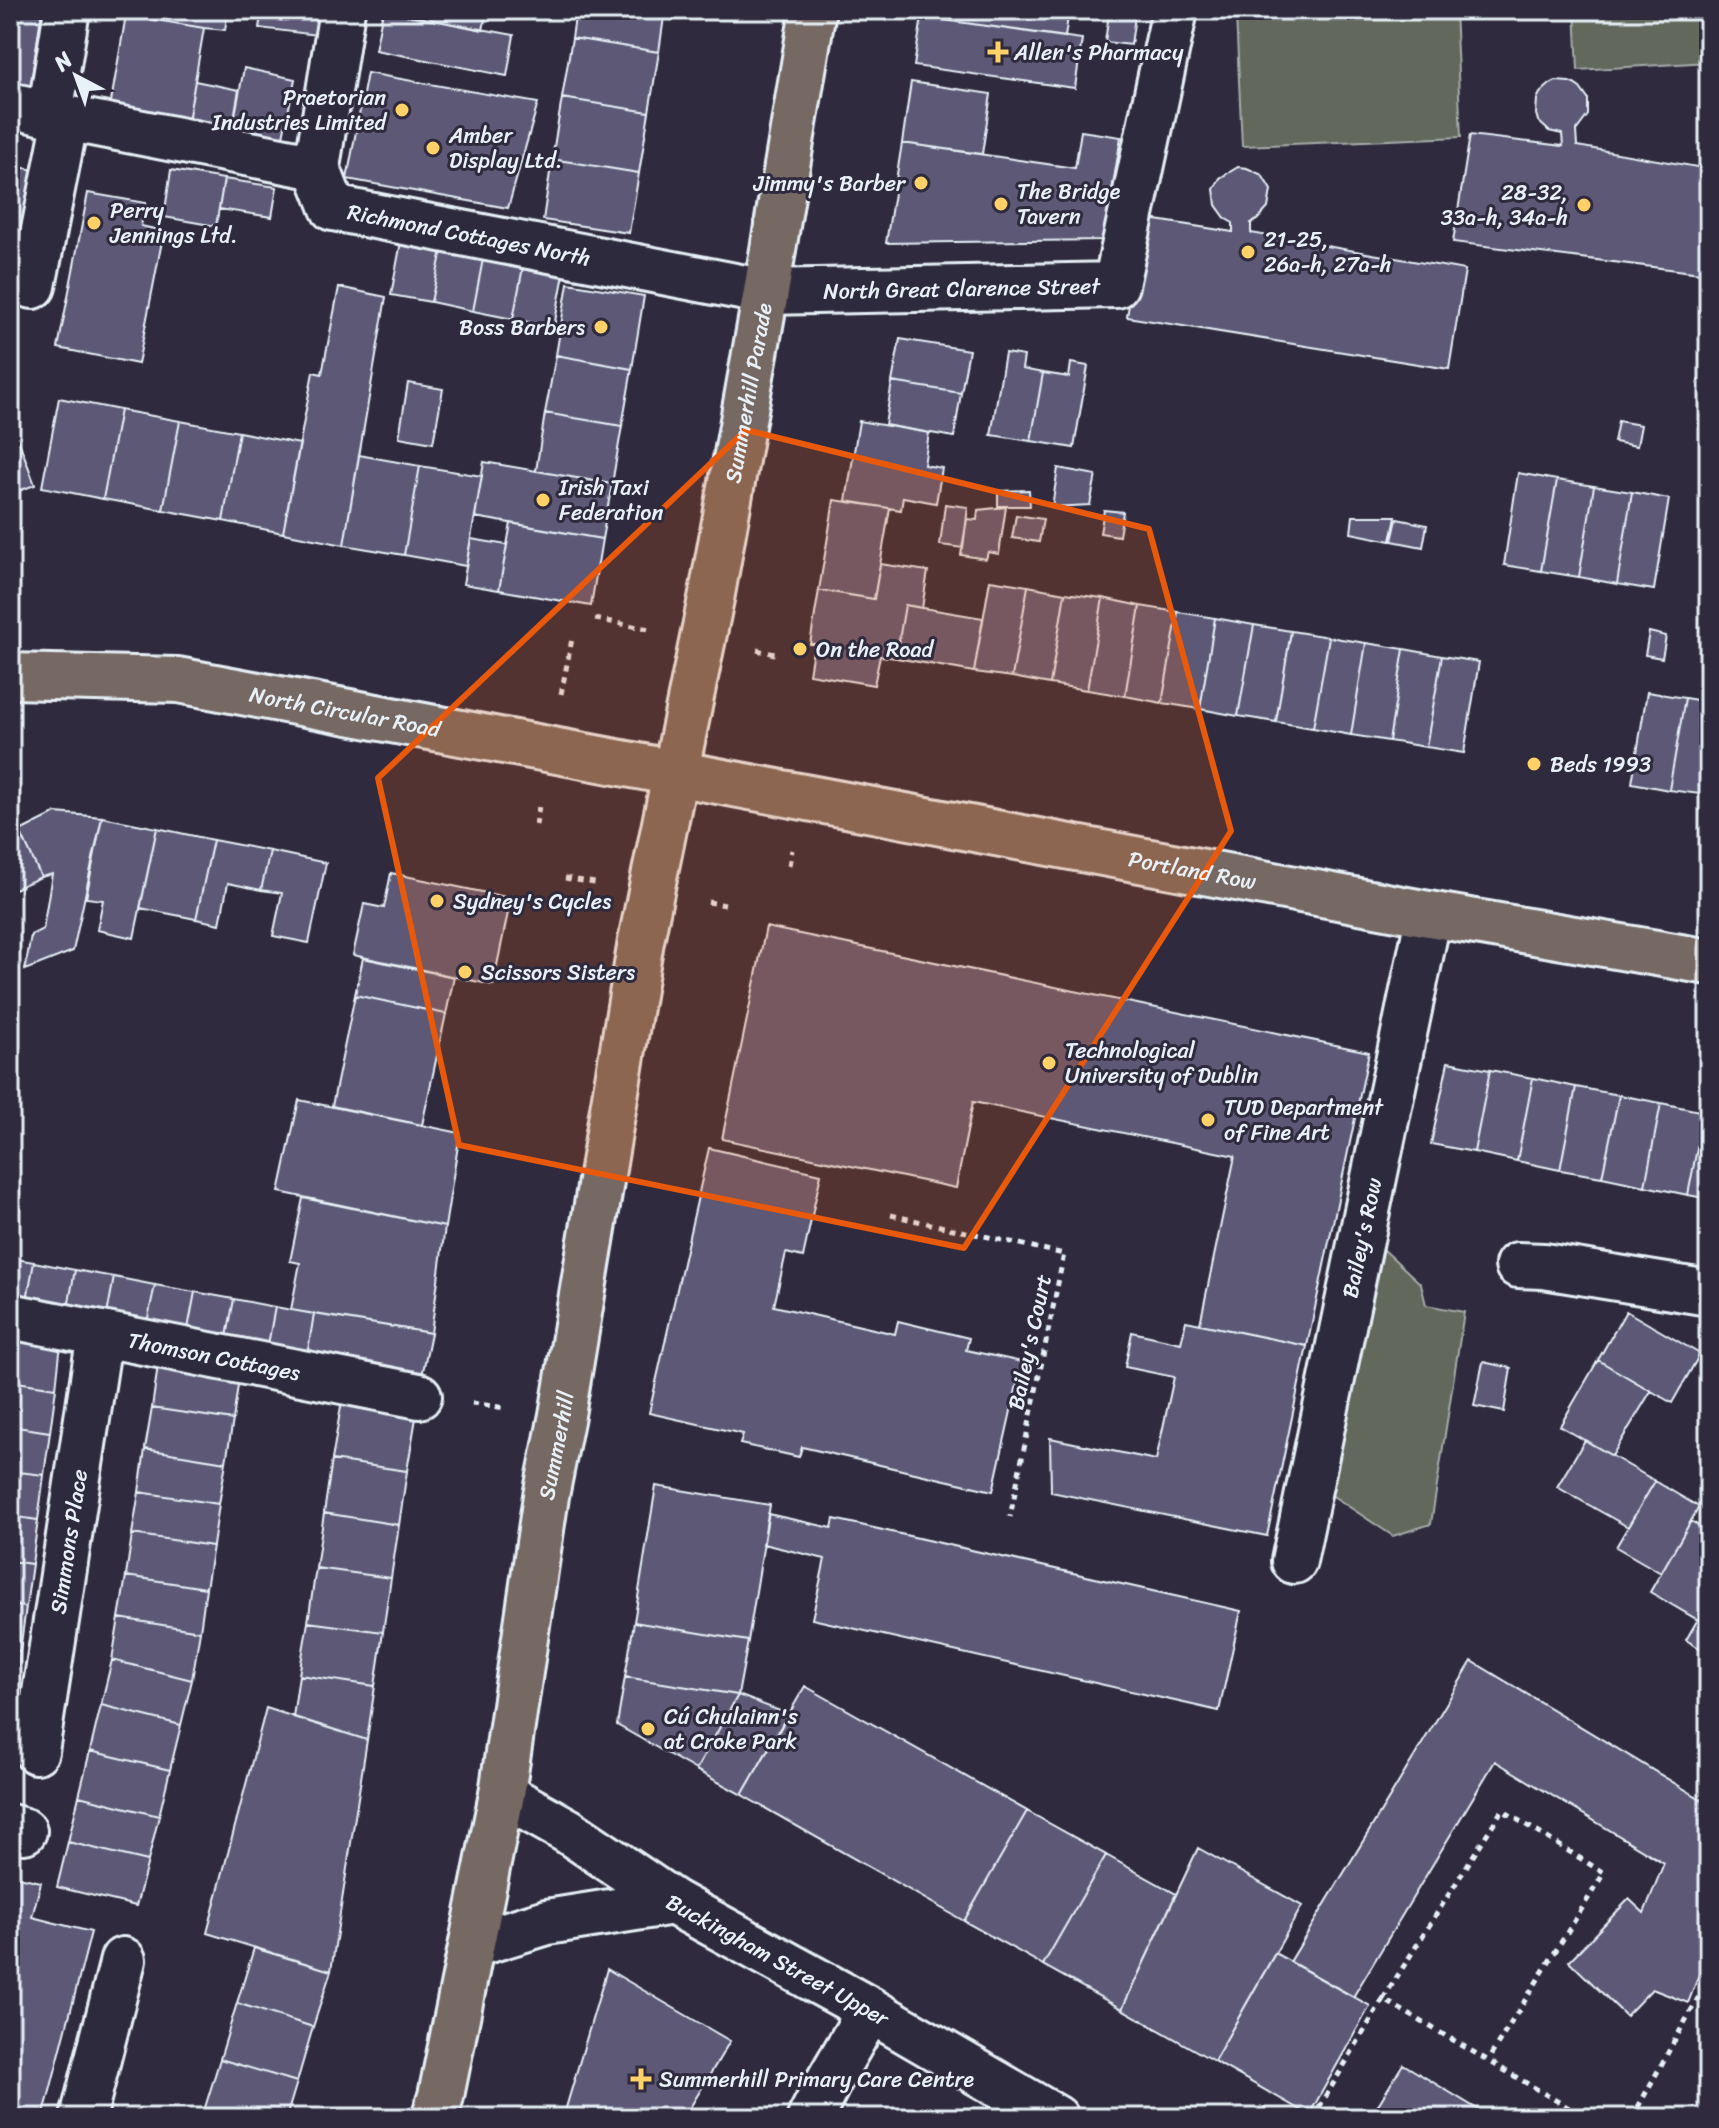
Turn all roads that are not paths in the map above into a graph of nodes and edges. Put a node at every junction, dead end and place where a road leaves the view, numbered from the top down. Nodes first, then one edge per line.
1 (67, 10) edge
2 (342, 10) edge
3 (813, 10) edge
4 (1175, 10) edge
5 (42, 112) edge
6 (317, 167) junction
7 (10, 280) edge
8 (766, 292) junction
9 (10, 676) edge
10 (675, 774) junction
11 (1429, 914) junction
12 (1709, 962) edge
13 (1518, 1265) dead end
14 (1709, 1293) edge
15 (10, 1316) edge
16 (100, 1334) junction
17 (419, 1396) road end
18 (1294, 1561) dead end
19 (36, 1751) dead end
20 (502, 1794) junction
21 (673, 1902) junction
22 (472, 1945) junction
23 (123, 1960) dead end
24 (870, 2010) junction
25 (83, 2118) edge
26 (434, 2118) edge
27 (810, 2118) edge
28 (1056, 2118) edge

1 - 5 street
2 - 6 street
3 - 8 main road, Summerhill Parade
4 - 8 street, North Great Clarence Street
5 - 6 street
5 - 7 street
6 - 8 street, Richmond Cottages North
8 - 10 main road, Summerhill Parade
9 - 10 main road, North Circular Road
10 - 11 main road, Portland Row
10 - 20 main road, Summerhill
11 - 12 main road, Portland Row
11 - 18 street, Bailey's Row
13 - 14 street
15 - 16 street, Thomson Cottages
16 - 17 street, Thomson Cottages
16 - 19 street, Simmons Place
20 - 21 street, Buckingham Street Upper
20 - 22 main road, Summerhill
21 - 22 street
21 - 24 street, Buckingham Street Upper
22 - 26 main road, Summerhill
23 - 25 street
24 - 27 street
24 - 28 street, Buckingham Street Upper

